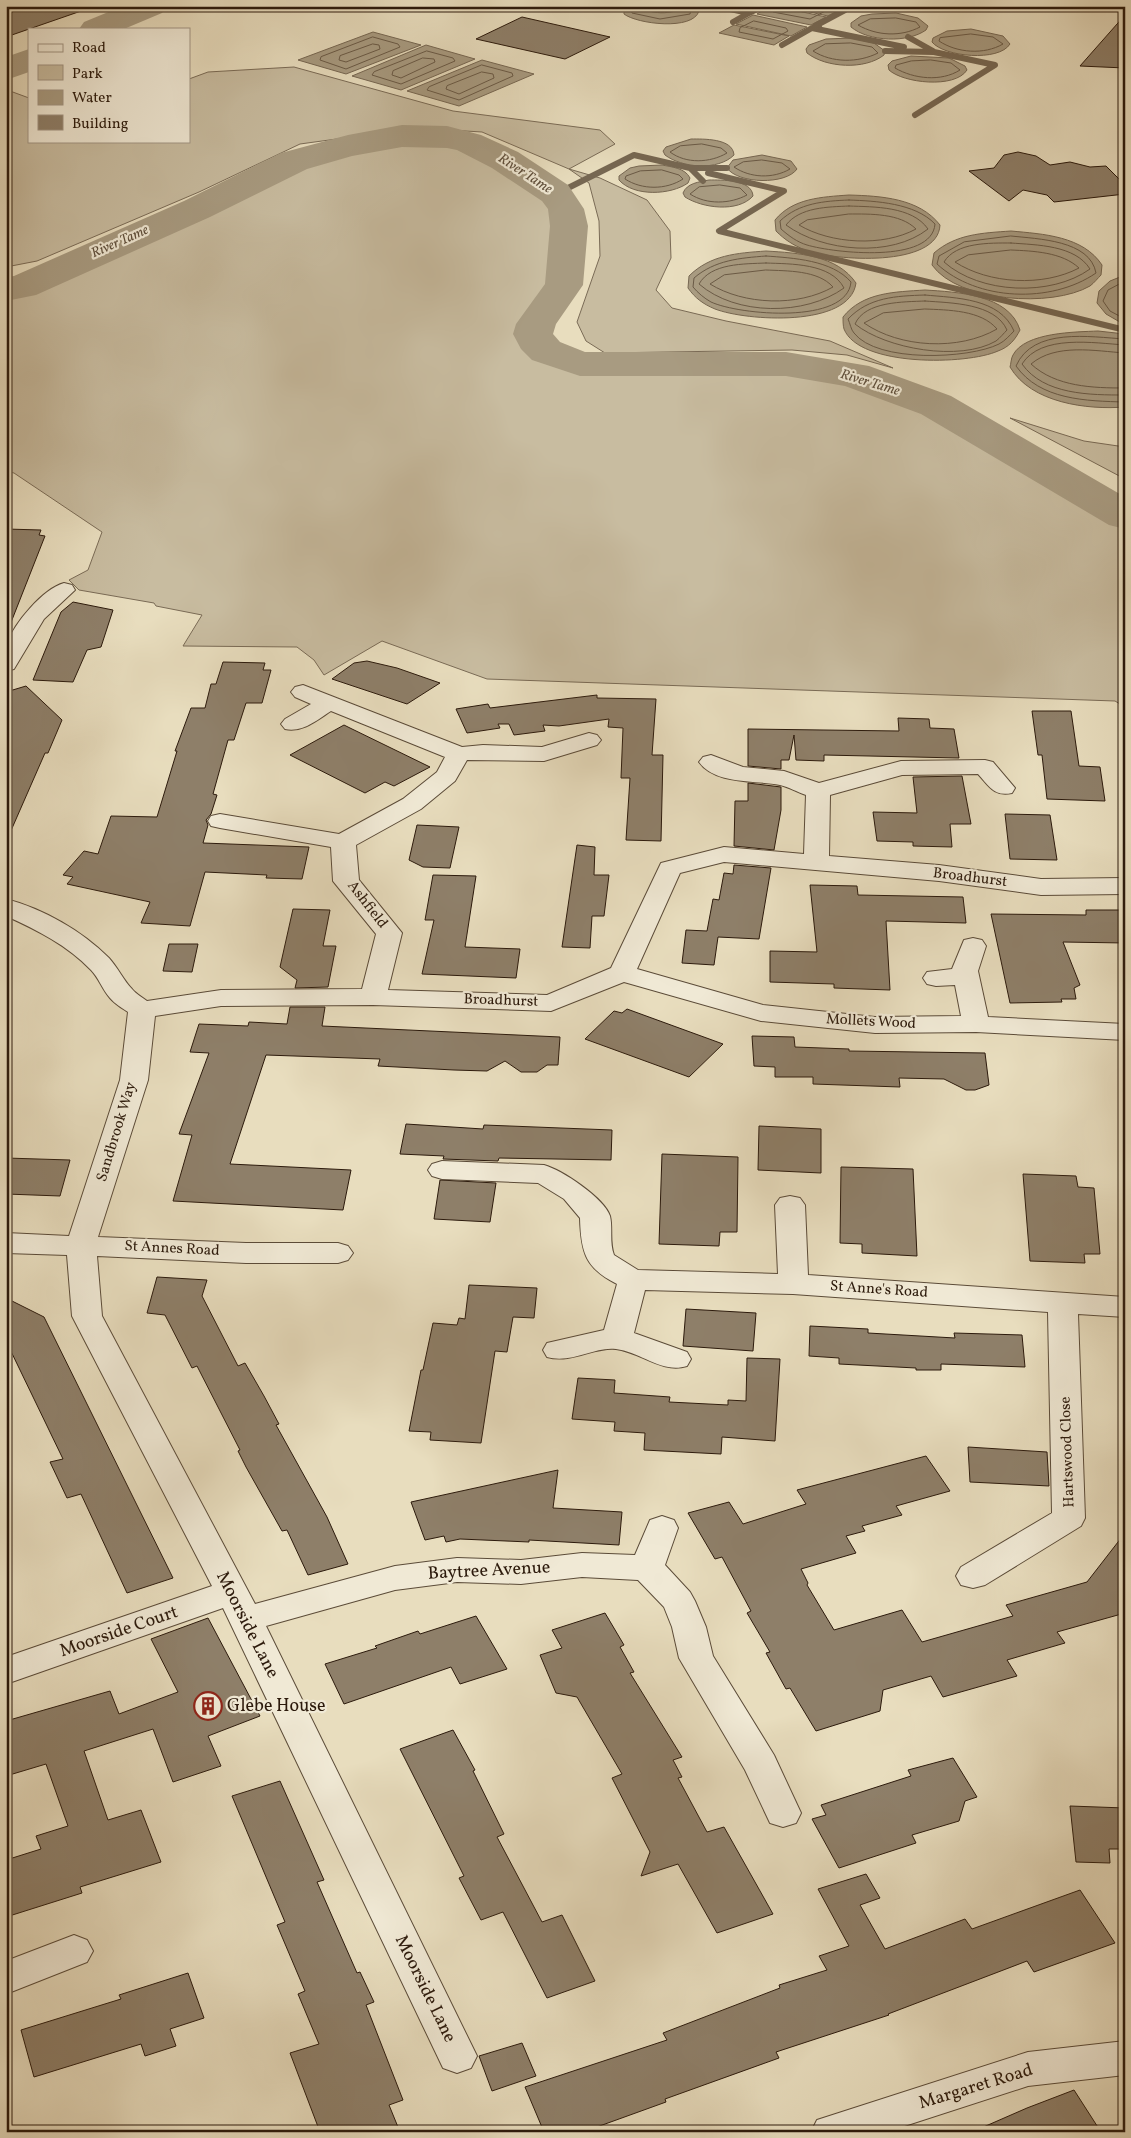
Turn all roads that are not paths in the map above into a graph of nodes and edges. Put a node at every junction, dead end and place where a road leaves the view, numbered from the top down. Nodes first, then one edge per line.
1 (64, 590) dead end
2 (6, 664) edge
3 (303, 692) dead end
4 (329, 703) junction
5 (293, 724) dead end
6 (589, 740) dead end
7 (460, 754) junction
8 (711, 762) dead end
9 (738, 774) junction
10 (1003, 788) dead end
11 (715, 789) dead end
12 (818, 791) junction
13 (220, 821) dead end
14 (343, 842) junction
15 (816, 861) junction
16 (1125, 886) edge
17 (6, 907) edge
18 (973, 946) dead end
19 (622, 973) junction
20 (966, 976) junction
21 (936, 978) dead end
22 (373, 997) junction
23 (142, 1010) junction
24 (976, 1024) junction
25 (1125, 1032) edge
26 (442, 1170) dead end
27 (790, 1205) dead end
28 (6, 1243) edge
29 (81, 1245) junction
30 (338, 1253) dead end
31 (632, 1280) junction
32 (793, 1284) junction
33 (1063, 1304) junction
34 (1125, 1307) edge
35 (617, 1338) junction
36 (558, 1350) dead end
37 (676, 1359) dead end
38 (662, 1528) dead end
39 (647, 1568) junction
40 (973, 1576) dead end
41 (238, 1605) junction
42 (6, 1672) edge
43 (783, 1813) dead end
44 (74, 1951) dead end
45 (6, 1978) edge
46 (457, 2056) dead end
47 (1125, 2058) edge
48 (831, 2132) edge

1 - 2 street
3 - 4 street
4 - 5 street
4 - 7 street
6 - 7 street
7 - 14 street
8 - 9 street
9 - 11 street
9 - 12 street
10 - 12 street
12 - 15 street
13 - 14 street
14 - 22 street, Ashfield
15 - 16 street, Broadhurst
15 - 19 street, Broadhurst
17 - 23 street
18 - 20 street
19 - 22 street, Broadhurst
19 - 24 street, Mollets Wood
20 - 21 street
20 - 24 street
22 - 23 street, Broadhurst
23 - 29 street, Sandbrook Way
24 - 25 street, Mollets Wood
26 - 31 street
27 - 32 street
28 - 29 street, St Annes Road
29 - 30 street, St Annes Road
29 - 41 street, Moorside Lane
31 - 32 street, St Anne's Road
31 - 35 street
32 - 33 street, St Anne's Road
33 - 34 street, St Anne's Road
33 - 40 street, Hartswood Close
35 - 36 street
35 - 37 street
38 - 39 street
39 - 41 street, Baytree Avenue
39 - 43 street
41 - 42 street, Moorside Court
41 - 46 street, Moorside Lane
44 - 45 street
47 - 48 street, Margaret Road

